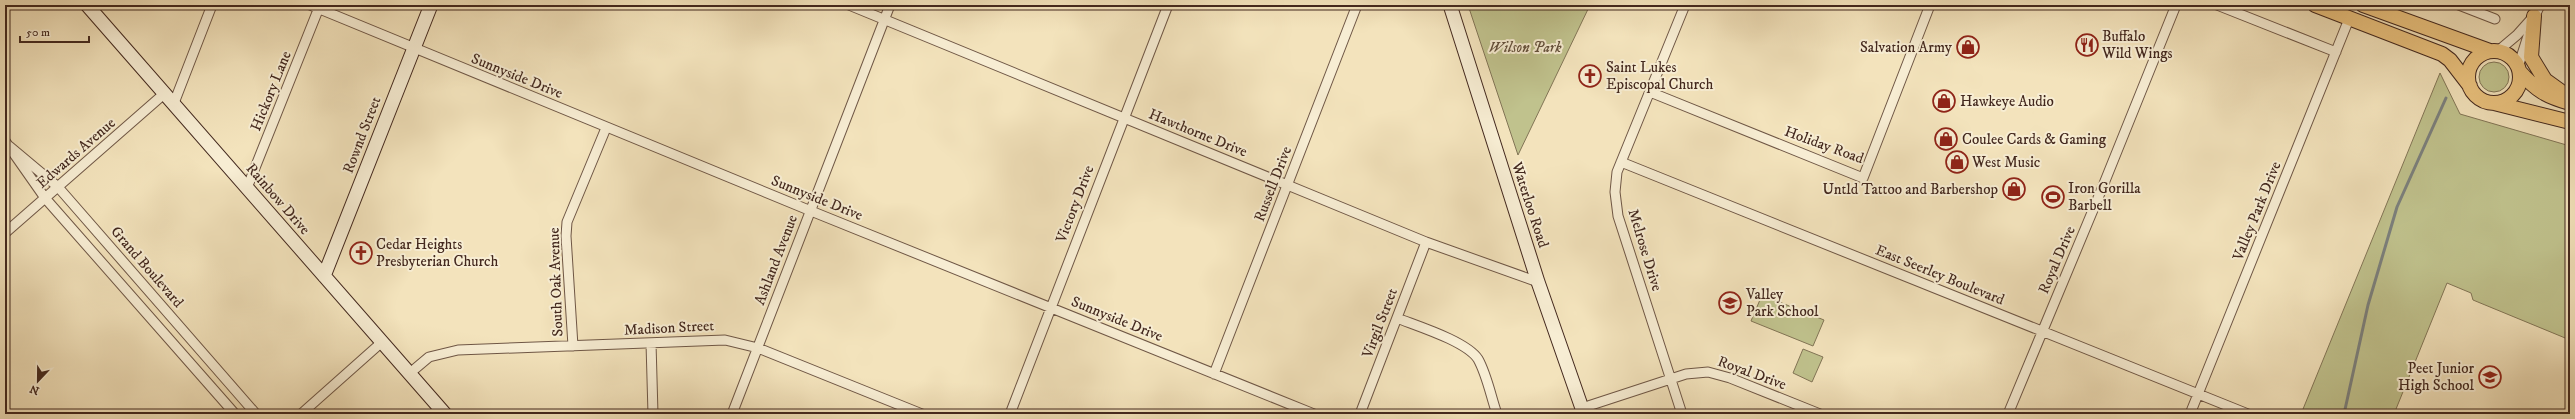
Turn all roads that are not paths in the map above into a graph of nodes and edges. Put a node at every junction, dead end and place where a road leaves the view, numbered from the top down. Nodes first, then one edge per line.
1 (87, 5) edge
2 (212, 5) edge
3 (310, 5) edge
4 (431, 5) edge
5 (849, 5) edge
6 (890, 5) edge
7 (1168, 5) edge
8 (1357, 5) edge
9 (1450, 5) edge
10 (1684, 5) edge
11 (1930, 5) edge
12 (2176, 5) edge
13 (2217, 5) edge
14 (2315, 5) edge
15 (2363, 5) edge
16 (2459, 5) edge
17 (320, 7) edge
18 (2537, 11) edge
19 (2349, 19) junction
20 (2495, 19) dead end
21 (885, 20) junction
22 (413, 49) junction
23 (2494, 51) junction
24 (2336, 52) junction
25 (2519, 69) junction
26 (2470, 86) junction
27 (1650, 92) junction
28 (165, 93) junction
29 (2570, 98) edge
30 (2488, 102) junction
31 (174, 103) junction
32 (2570, 103) edge
33 (1123, 118) junction
34 (2570, 122) edge
35 (606, 128) junction
36 (7, 143) edge
37 (1621, 162) junction
38 (1287, 185) junction
39 (58, 187) junction
40 (247, 188) junction
41 (45, 198) junction
42 (810, 211) junction
43 (5, 233) edge
44 (1426, 242) junction
45 (324, 276) junction
46 (1538, 282) junction
47 (1051, 307) junction
48 (1397, 318) junction
49 (2042, 331) junction
50 (382, 342) junction
51 (651, 343) junction
52 (573, 346) junction
53 (758, 348) junction
54 (410, 373) junction
55 (1214, 374) junction
56 (1669, 380) junction
57 (2198, 393) junction
58 (1583, 411) edge
59 (235, 414) edge
60 (256, 414) edge
61 (301, 414) edge
62 (445, 414) edge
63 (653, 414) edge
64 (732, 414) edge
65 (922, 414) edge
66 (1010, 414) edge
67 (1314, 414) edge
68 (1360, 414) edge
69 (1497, 414) edge
70 (1682, 414) edge
71 (1820, 414) edge
72 (2008, 414) edge
73 (2190, 414) edge
74 (2248, 414) edge

1 - 28 main road, Rainbow Drive
2 - 31 street
3 - 17 street, Sunnyside Drive
4 - 22 main road, Rownd Street
5 - 21 street, Hawthorne Drive
6 - 21 street, Ashland Avenue
7 - 33 street, Victory Drive
8 - 38 street, Russell Drive
9 - 46 main road, Waterloo Road
10 - 27 street, Melrose Drive
11 - 27 street, Holiday Road
12 - 49 street, Royal Drive
13 - 24 street
14 - 19 main road
15 - 23 main road
16 - 20 street
17 - 22 street, Sunnyside Drive
17 - 40 street, Hickory Lane
18 - 23 street
18 - 25 street
18 - 29 main road
19 - 24 street, Valley Park Drive
19 - 26 main road
21 - 33 street, Hawthorne Drive
21 - 42 street, Ashland Avenue
22 - 35 street, Sunnyside Drive
22 - 45 main road, Rownd Street
23 - 25 main road
23 - 26 main road
24 - 57 street, Valley Park Drive
25 - 30 main road
25 - 32 main road
26 - 30 main road
27 - 37 street, Melrose Drive
28 - 31 main road, Rainbow Drive
28 - 39 street, Edwards Avenue
30 - 34 main road
31 - 40 main road, Rainbow Drive
33 - 38 street, Hawthorne Drive
33 - 47 street, Victory Drive
35 - 42 street, Sunnyside Drive
35 - 52 street, South Oak Avenue
36 - 39 street, Grand Boulevard
36 - 41 street, Grand Boulevard
37 - 49 street, East Seerley Boulevard
37 - 56 street, Melrose Drive
38 - 44 street, Hawthorne Drive
38 - 55 street, Russell Drive
39 - 41 street, Edwards Avenue
39 - 60 street, Grand Boulevard
40 - 45 main road, Rainbow Drive
41 - 43 street, Edwards Avenue
41 - 59 street, Grand Boulevard
42 - 47 street, Sunnyside Drive
42 - 53 street, Ashland Avenue
44 - 46 street, Hawthorne Drive
44 - 48 street, Virgil Street
45 - 50 main road, Rainbow Drive
46 - 58 main road, Waterloo Road
47 - 55 street, Sunnyside Drive
47 - 66 street, Victory Drive
48 - 68 street, Virgil Street
48 - 69 street
49 - 57 street, East Seerley Boulevard
49 - 72 street, Royal Drive
50 - 54 main road, Rainbow Drive
50 - 61 street
51 - 52 street, Madison Street
51 - 53 street, Madison Street
51 - 63 street
52 - 54 street, Madison Street
53 - 64 street, Ashland Avenue
53 - 65 street, Madison Street
54 - 62 main road, Rainbow Drive
55 - 67 street, Sunnyside Drive
56 - 58 street, Royal Drive
56 - 70 street, Melrose Drive
56 - 71 street, Royal Drive
57 - 73 street, Valley Park Drive
57 - 74 street, East Seerley Boulevard

